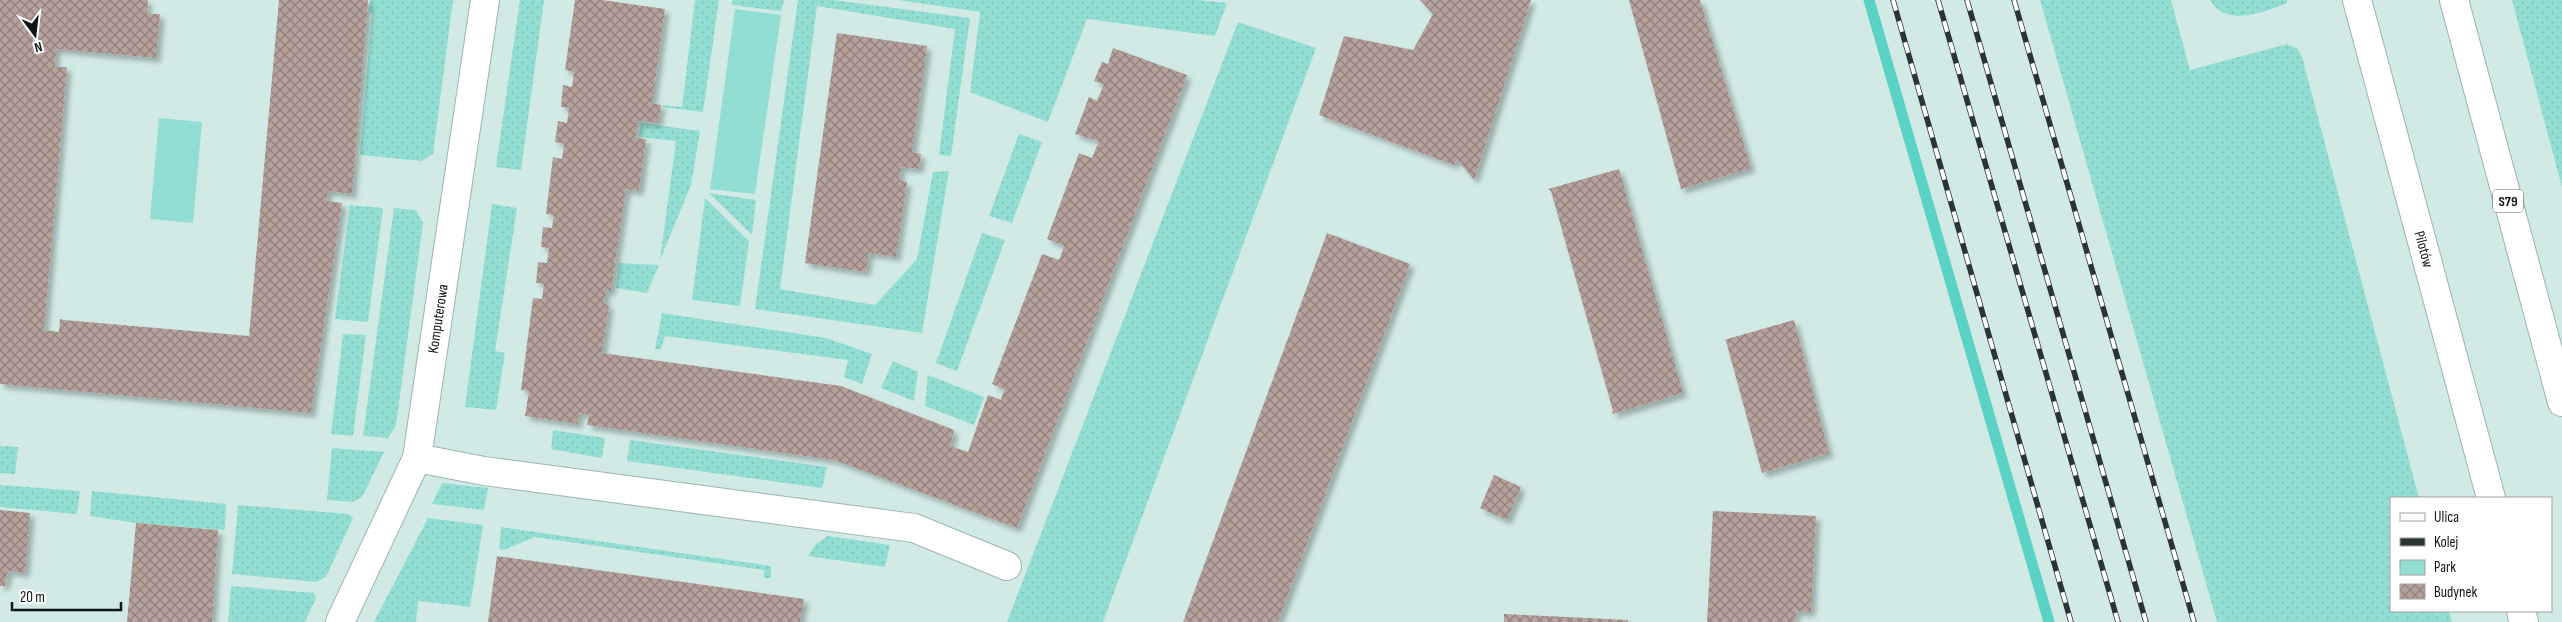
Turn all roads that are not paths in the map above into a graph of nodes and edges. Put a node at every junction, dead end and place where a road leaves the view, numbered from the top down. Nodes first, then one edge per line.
1 (485, 0) edge
2 (2357, 0) edge
3 (2454, 0) edge
4 (2562, 402) edge
5 (417, 458) junction
6 (2491, 497) edge
7 (1007, 566) dead end
8 (340, 622) edge

1 - 5 main road, Komputerowa
2 - 6 main road, Pilotów
3 - 4 main road, S79
5 - 7 main road
5 - 8 main road, Komputerowa

